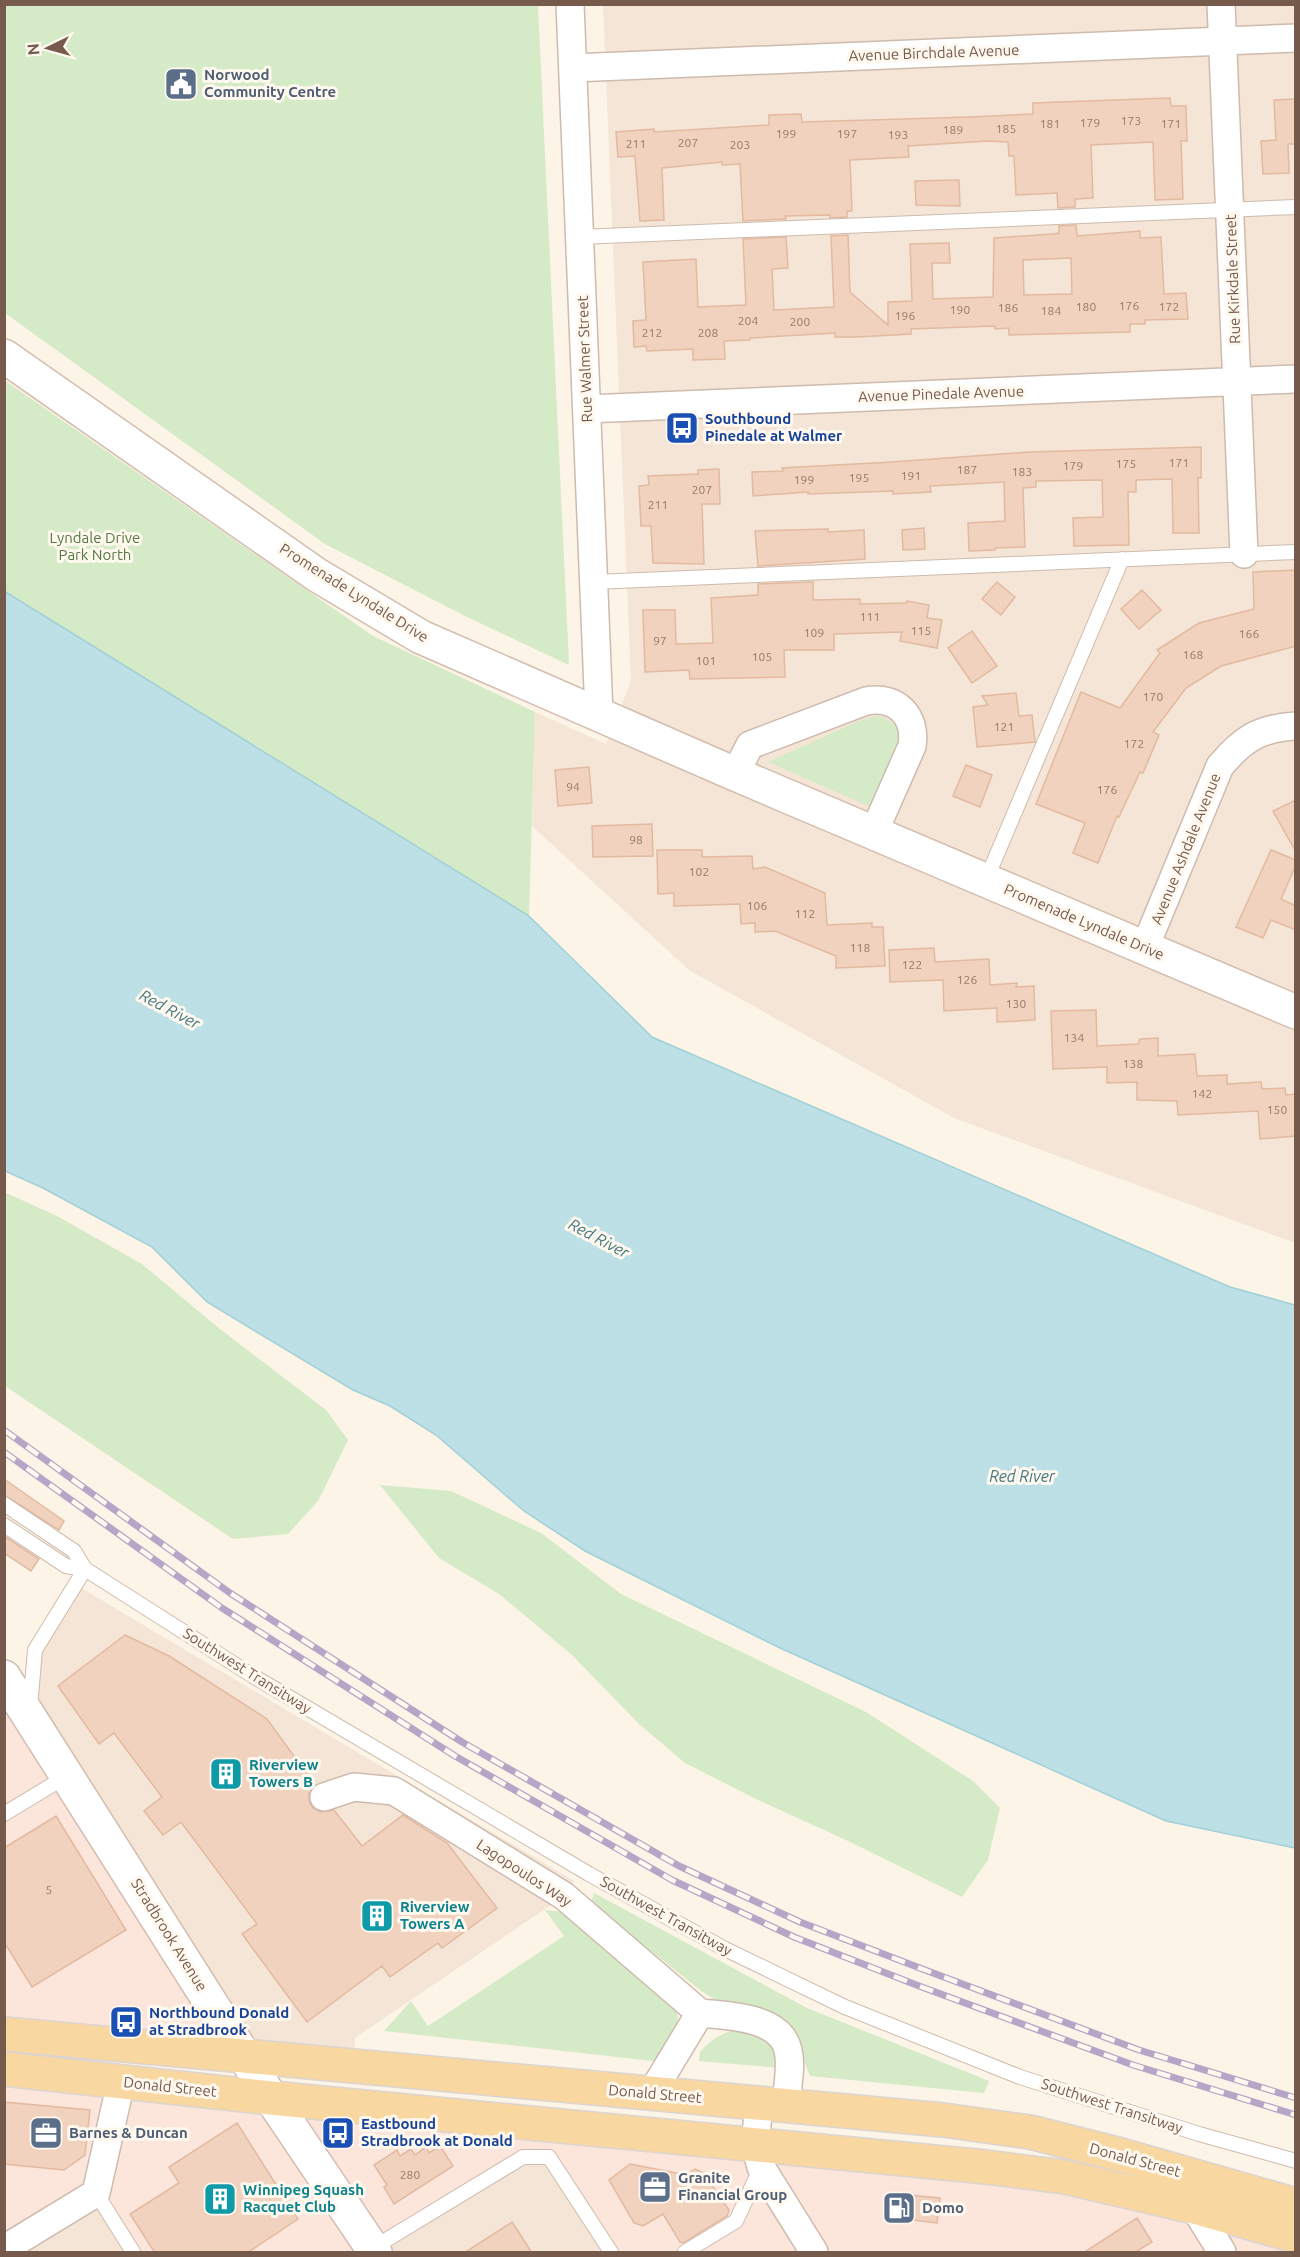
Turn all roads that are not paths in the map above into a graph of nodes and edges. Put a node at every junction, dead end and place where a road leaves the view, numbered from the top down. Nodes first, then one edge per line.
1 (570, 4) edge
2 (1221, 4) edge
3 (1296, 38) edge
4 (1222, 41) junction
5 (573, 68) junction
6 (1296, 207) edge
7 (1230, 209) junction
8 (580, 237) junction
9 (4, 356) edge
10 (1296, 379) edge
11 (1237, 381) junction
12 (587, 409) junction
13 (1296, 552) edge
14 (1244, 554) junction
15 (1122, 559) junction
16 (594, 582) junction
17 (599, 714) junction
18 (1296, 726) edge
19 (735, 774) junction
20 (874, 832) junction
21 (986, 881) junction
22 (1146, 947) junction
23 (1296, 1012) edge
24 (4, 1504) edge
25 (4, 1525) edge
26 (85, 1569) junction
27 (4, 1677) edge
28 (29, 1715) junction
29 (67, 1775) junction
30 (324, 1797) dead end
31 (4, 1814) edge
32 (435, 1832) dead end
33 (467, 1836) junction
34 (700, 2013) junction
35 (4, 2034) edge
36 (247, 2057) junction
37 (4, 2069) edge
38 (121, 2082) junction
39 (651, 2094) junction
40 (271, 2098) junction
41 (772, 2104) junction
42 (758, 2156) junction
43 (1296, 2162) edge
44 (96, 2193) junction
45 (1296, 2205) edge
46 (1194, 2207) junction
47 (1296, 2236) edge
48 (4, 2249) edge
49 (374, 2251) edge
50 (133, 2253) edge
51 (611, 2253) edge
52 (685, 2253) edge
53 (814, 2253) edge
54 (1222, 2253) edge

1 - 5 street, Rue Walmer Street
2 - 4 street, Rue Kirkdale Street
3 - 4 street, Avenue Birchdale Avenue
4 - 5 street, Avenue Birchdale Avenue
4 - 7 street, Rue Kirkdale Street
5 - 8 street, Rue Walmer Street
6 - 7 lane
7 - 8 lane
7 - 11 street, Rue Kirkdale Street
8 - 12 street, Rue Walmer Street
9 - 17 street, Promenade Lyndale Drive
10 - 11 street, Avenue Pinedale Avenue
11 - 12 street, Avenue Pinedale Avenue
11 - 14 street, Rue Kirkdale Street
12 - 16 street, Rue Walmer Street
13 - 14 lane
14 - 15 lane
15 - 16 lane
15 - 21 lane
16 - 17 street, Rue Walmer Street
17 - 19 street, Promenade Lyndale Drive
18 - 22 street, Avenue Ashdale Avenue
19 - 20 street, Promenade Lyndale Drive
19 - 20 street
20 - 21 street, Promenade Lyndale Drive
21 - 22 street, Promenade Lyndale Drive
22 - 23 street, Promenade Lyndale Drive
24 - 26 lane, Southwest Transitway
25 - 26 lane, Southwest Transitway
26 - 28 lane
26 - 43 lane, Southwest Transitway
27 - 28 street, Stradbrook Avenue
28 - 29 street, Stradbrook Avenue
29 - 31 lane
29 - 36 street, Stradbrook Avenue
30 - 33 street, Lagopoulos Way
32 - 33 lane
33 - 34 street, Lagopoulos Way
34 - 39 street
34 - 41 street
35 - 36 main road, Donald Street
36 - 39 main road, Donald Street
36 - 40 street, Stradbrook Avenue
37 - 38 main road, Donald Street
38 - 40 main road, Donald Street
38 - 44 street
39 - 41 main road, Donald Street
40 - 42 main road, Donald Street
40 - 49 street, Stradbrook Avenue
41 - 42 street
41 - 45 main road, Donald Street
42 - 46 main road, Donald Street
42 - 52 lane
42 - 53 street
44 - 48 street
44 - 50 lane
46 - 47 main road, Donald Street
46 - 54 street
49 - 51 lane

